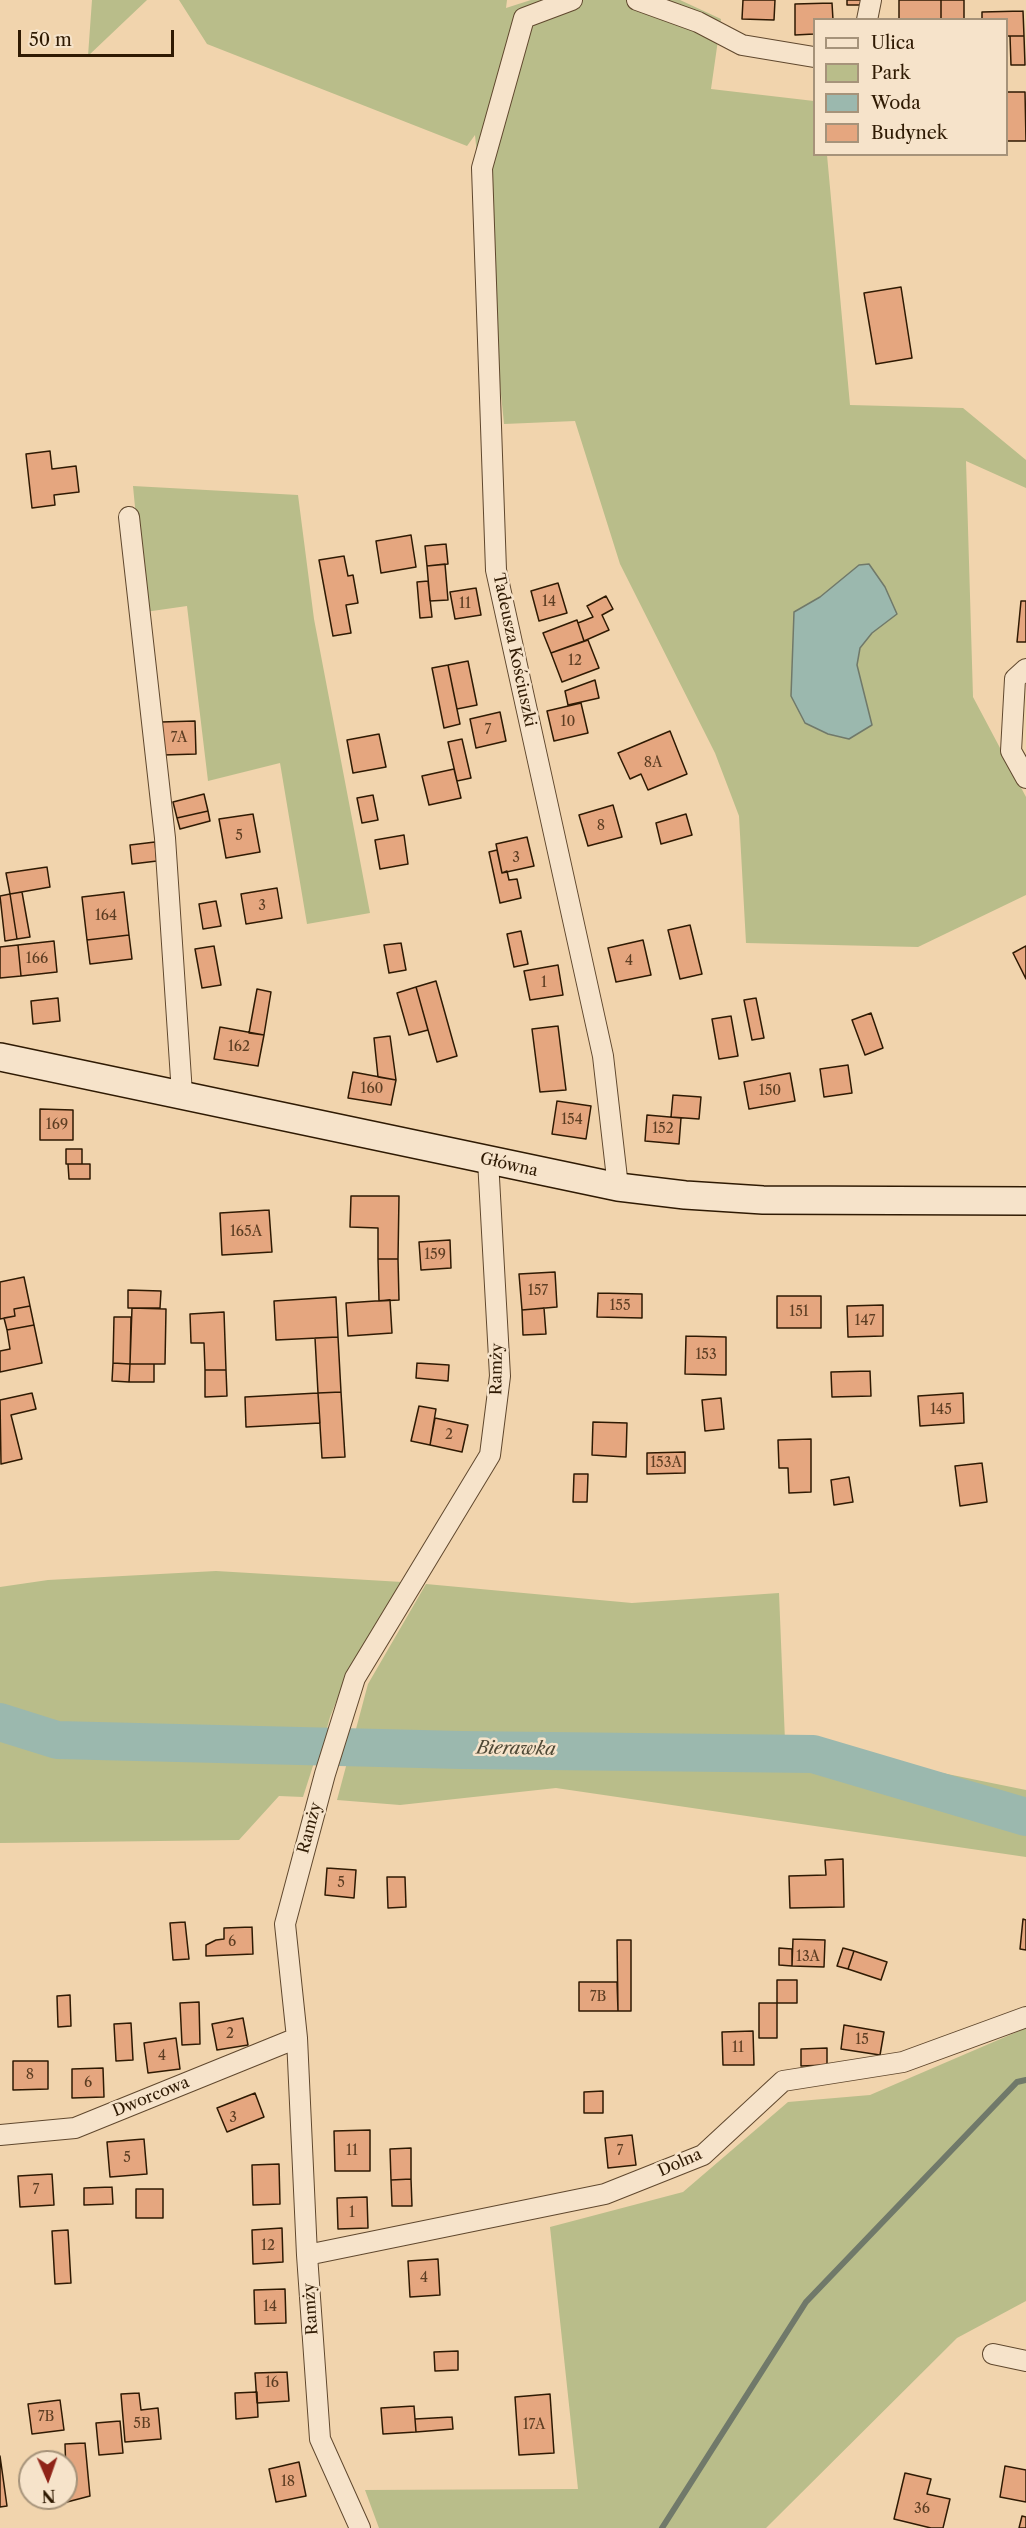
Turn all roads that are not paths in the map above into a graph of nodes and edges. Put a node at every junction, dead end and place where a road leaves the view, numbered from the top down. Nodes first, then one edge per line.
1 (572, 0) edge
2 (637, 0) edge
3 (871, 0) edge
4 (867, 18) edge
5 (813, 57) edge
6 (129, 517) dead end
7 (1026, 669) edge
8 (1026, 778) edge
9 (0, 1057) edge
10 (182, 1094) junction
11 (488, 1160) junction
12 (618, 1187) junction
13 (1026, 1201) edge
14 (1026, 2017) edge
15 (297, 2038) junction
16 (0, 2135) edge
17 (307, 2255) junction
18 (993, 2354) dead end
19 (1026, 2361) edge
20 (360, 2528) edge

1 - 12 street, Tadeusza Kościuszki
2 - 5 street
3 - 4 street
6 - 10 street
7 - 8 street
9 - 10 main road, Główna
10 - 11 main road, Główna
11 - 12 main road, Główna
11 - 15 street, Ramży
12 - 13 main road, Główna
14 - 17 street, Dolna
15 - 16 street, Dworcowa
15 - 17 street, Ramży
17 - 20 street, Ramży
18 - 19 street

